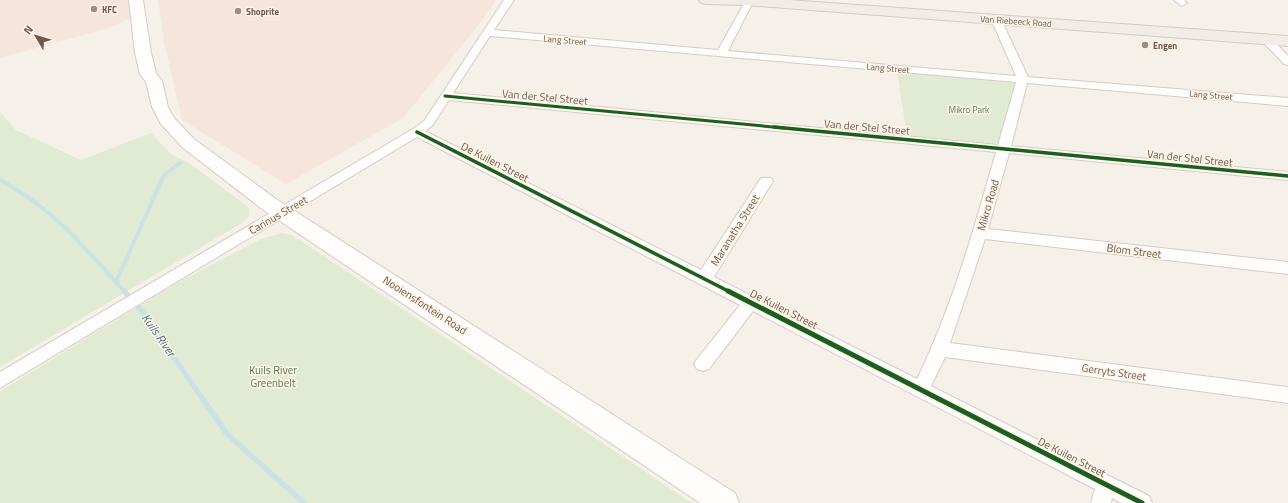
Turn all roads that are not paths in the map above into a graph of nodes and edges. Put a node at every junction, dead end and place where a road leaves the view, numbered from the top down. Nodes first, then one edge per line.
1 (136, 0) edge
2 (145, 0) edge
3 (509, 0) edge
4 (706, 0) edge
5 (745, 1) edge
6 (806, 3) edge
7 (996, 19) junction
8 (488, 33) junction
9 (1266, 39) junction
10 (1288, 41) edge
11 (720, 54) junction
12 (1288, 62) edge
13 (1023, 78) junction
14 (154, 81) junction
15 (445, 96) junction
16 (1288, 102) edge
17 (417, 132) junction
18 (1004, 149) junction
19 (1288, 176) edge
20 (766, 181) dead end
21 (282, 212) junction
22 (980, 233) junction
23 (1288, 268) edge
24 (704, 279) junction
25 (750, 302) junction
26 (940, 349) junction
27 (703, 364) dead end
28 (0, 381) edge
29 (921, 389) junction
30 (1288, 395) edge
31 (1103, 494) edge
32 (726, 503) edge
33 (1142, 503) edge

1 - 14 street, Nooiensfontein Road
2 - 14 street, Nooiensfontein Road
3 - 8 street, Carinus Street
4 - 5 main road, Van Riebeeck Road
5 - 6 main road, Van Riebeeck Road
5 - 11 street
6 - 7 main road, Van Riebeeck Road
7 - 9 main road, Van Riebeeck Road
7 - 13 street
8 - 11 street, Lang Street
8 - 15 street, Carinus Street
9 - 10 main road, Van Riebeeck Road
9 - 12 street
11 - 13 street, Lang Street
13 - 16 street, Lang Street
13 - 18 street, Mikro Road
14 - 21 street, Nooiensfontein Road
15 - 17 street, Carinus Street
15 - 18 street, Van der Stel Street
17 - 21 street, Carinus Street
17 - 24 street, De Kuilen Street
18 - 19 street, Van der Stel Street
18 - 22 street, Mikro Road
20 - 24 street, Maranatha Street
21 - 28 street, Carinus Street
21 - 32 street, Nooiensfontein Road
22 - 23 street, Blom Street
22 - 26 street, Mikro Road
24 - 25 street, De Kuilen Street
25 - 27 street
25 - 29 street, De Kuilen Street
26 - 29 street, Mikro Road
26 - 30 street, Gerryts Street
29 - 31 street, De Kuilen Street
31 - 33 street, De Kuilen Street

